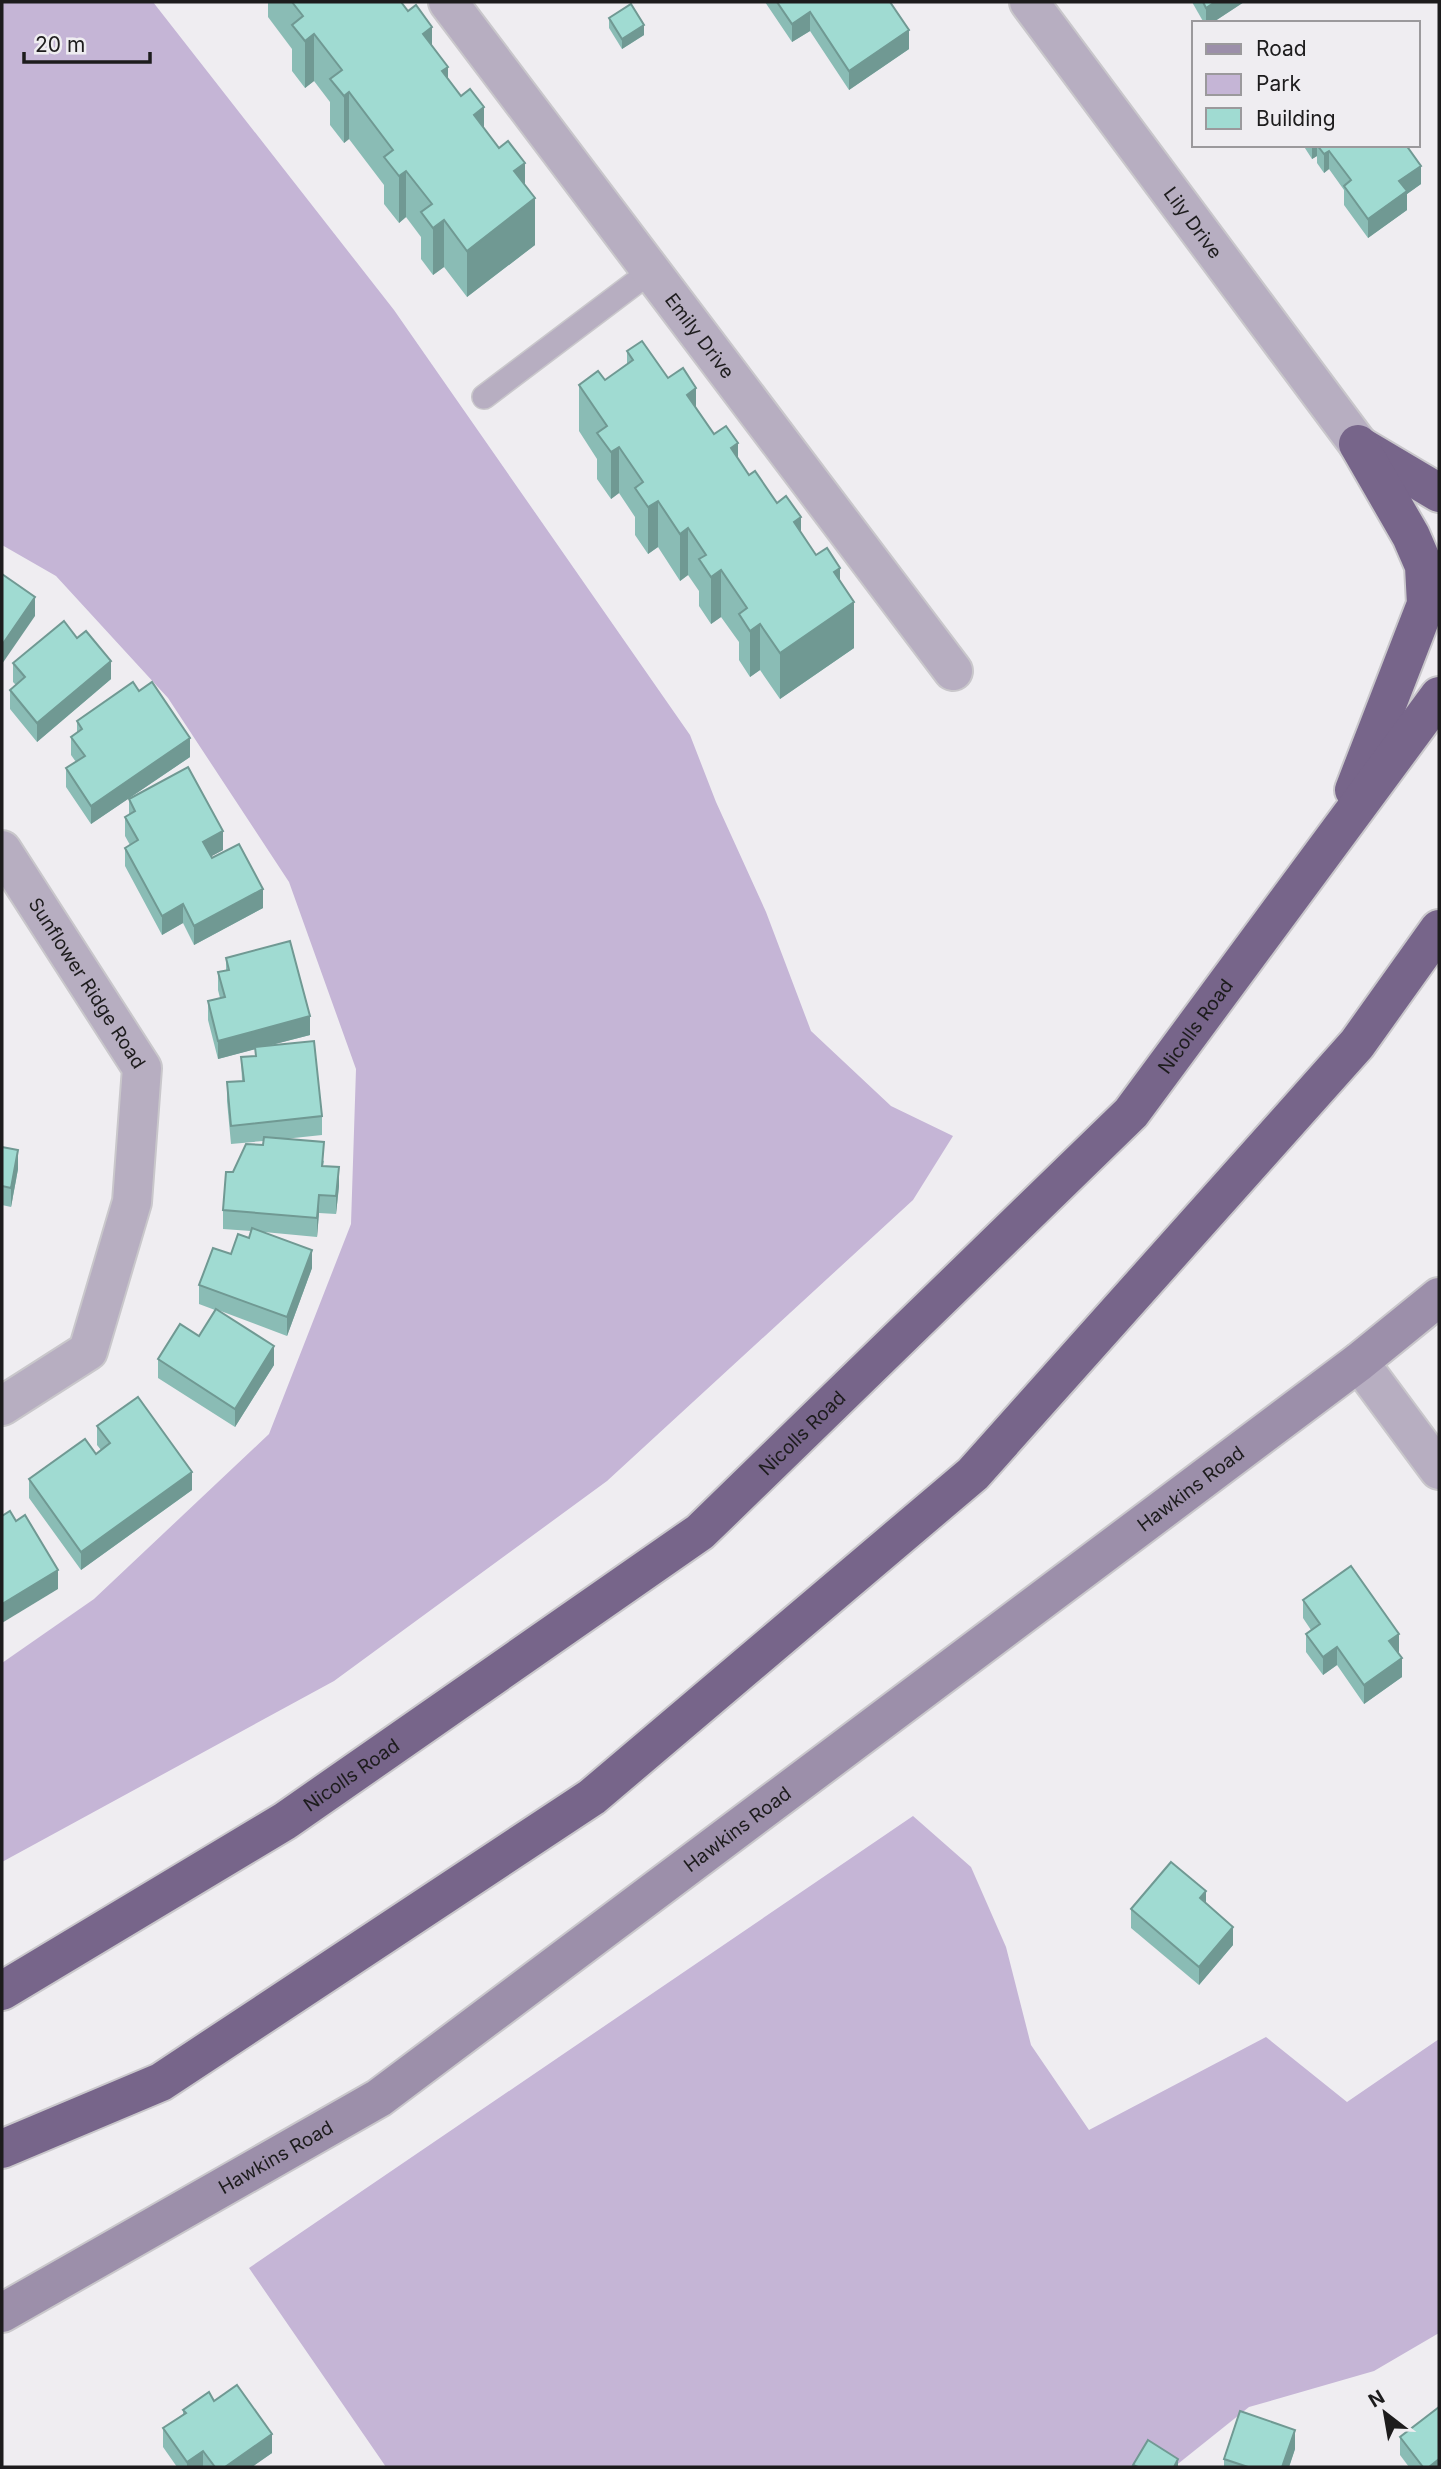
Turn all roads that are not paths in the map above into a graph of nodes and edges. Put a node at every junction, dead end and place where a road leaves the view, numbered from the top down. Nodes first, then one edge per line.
1 (448, 2) edge
2 (1029, 2) edge
3 (651, 271) junction
4 (484, 397) dead end
5 (1358, 444) junction
6 (1439, 493) edge
7 (953, 671) dead end
8 (1439, 696) edge
9 (1339, 831) junction
10 (2, 850) edge
11 (1439, 929) edge
12 (1439, 1297) edge
13 (1359, 1362) junction
14 (2, 1406) edge
15 (1439, 1470) edge
16 (2, 1991) edge
17 (2, 2149) edge
18 (2, 2314) edge

1 - 3 street, Emily Drive
2 - 5 street, Lily Drive
3 - 4 lane
3 - 7 street, Emily Drive
5 - 6 highway
5 - 9 highway
8 - 9 highway, Nicolls Road
9 - 16 highway, Nicolls Road
10 - 14 street, Sunflower Ridge Road
11 - 17 highway
12 - 13 street, Hawkins Road
13 - 15 street
13 - 18 street, Hawkins Road

